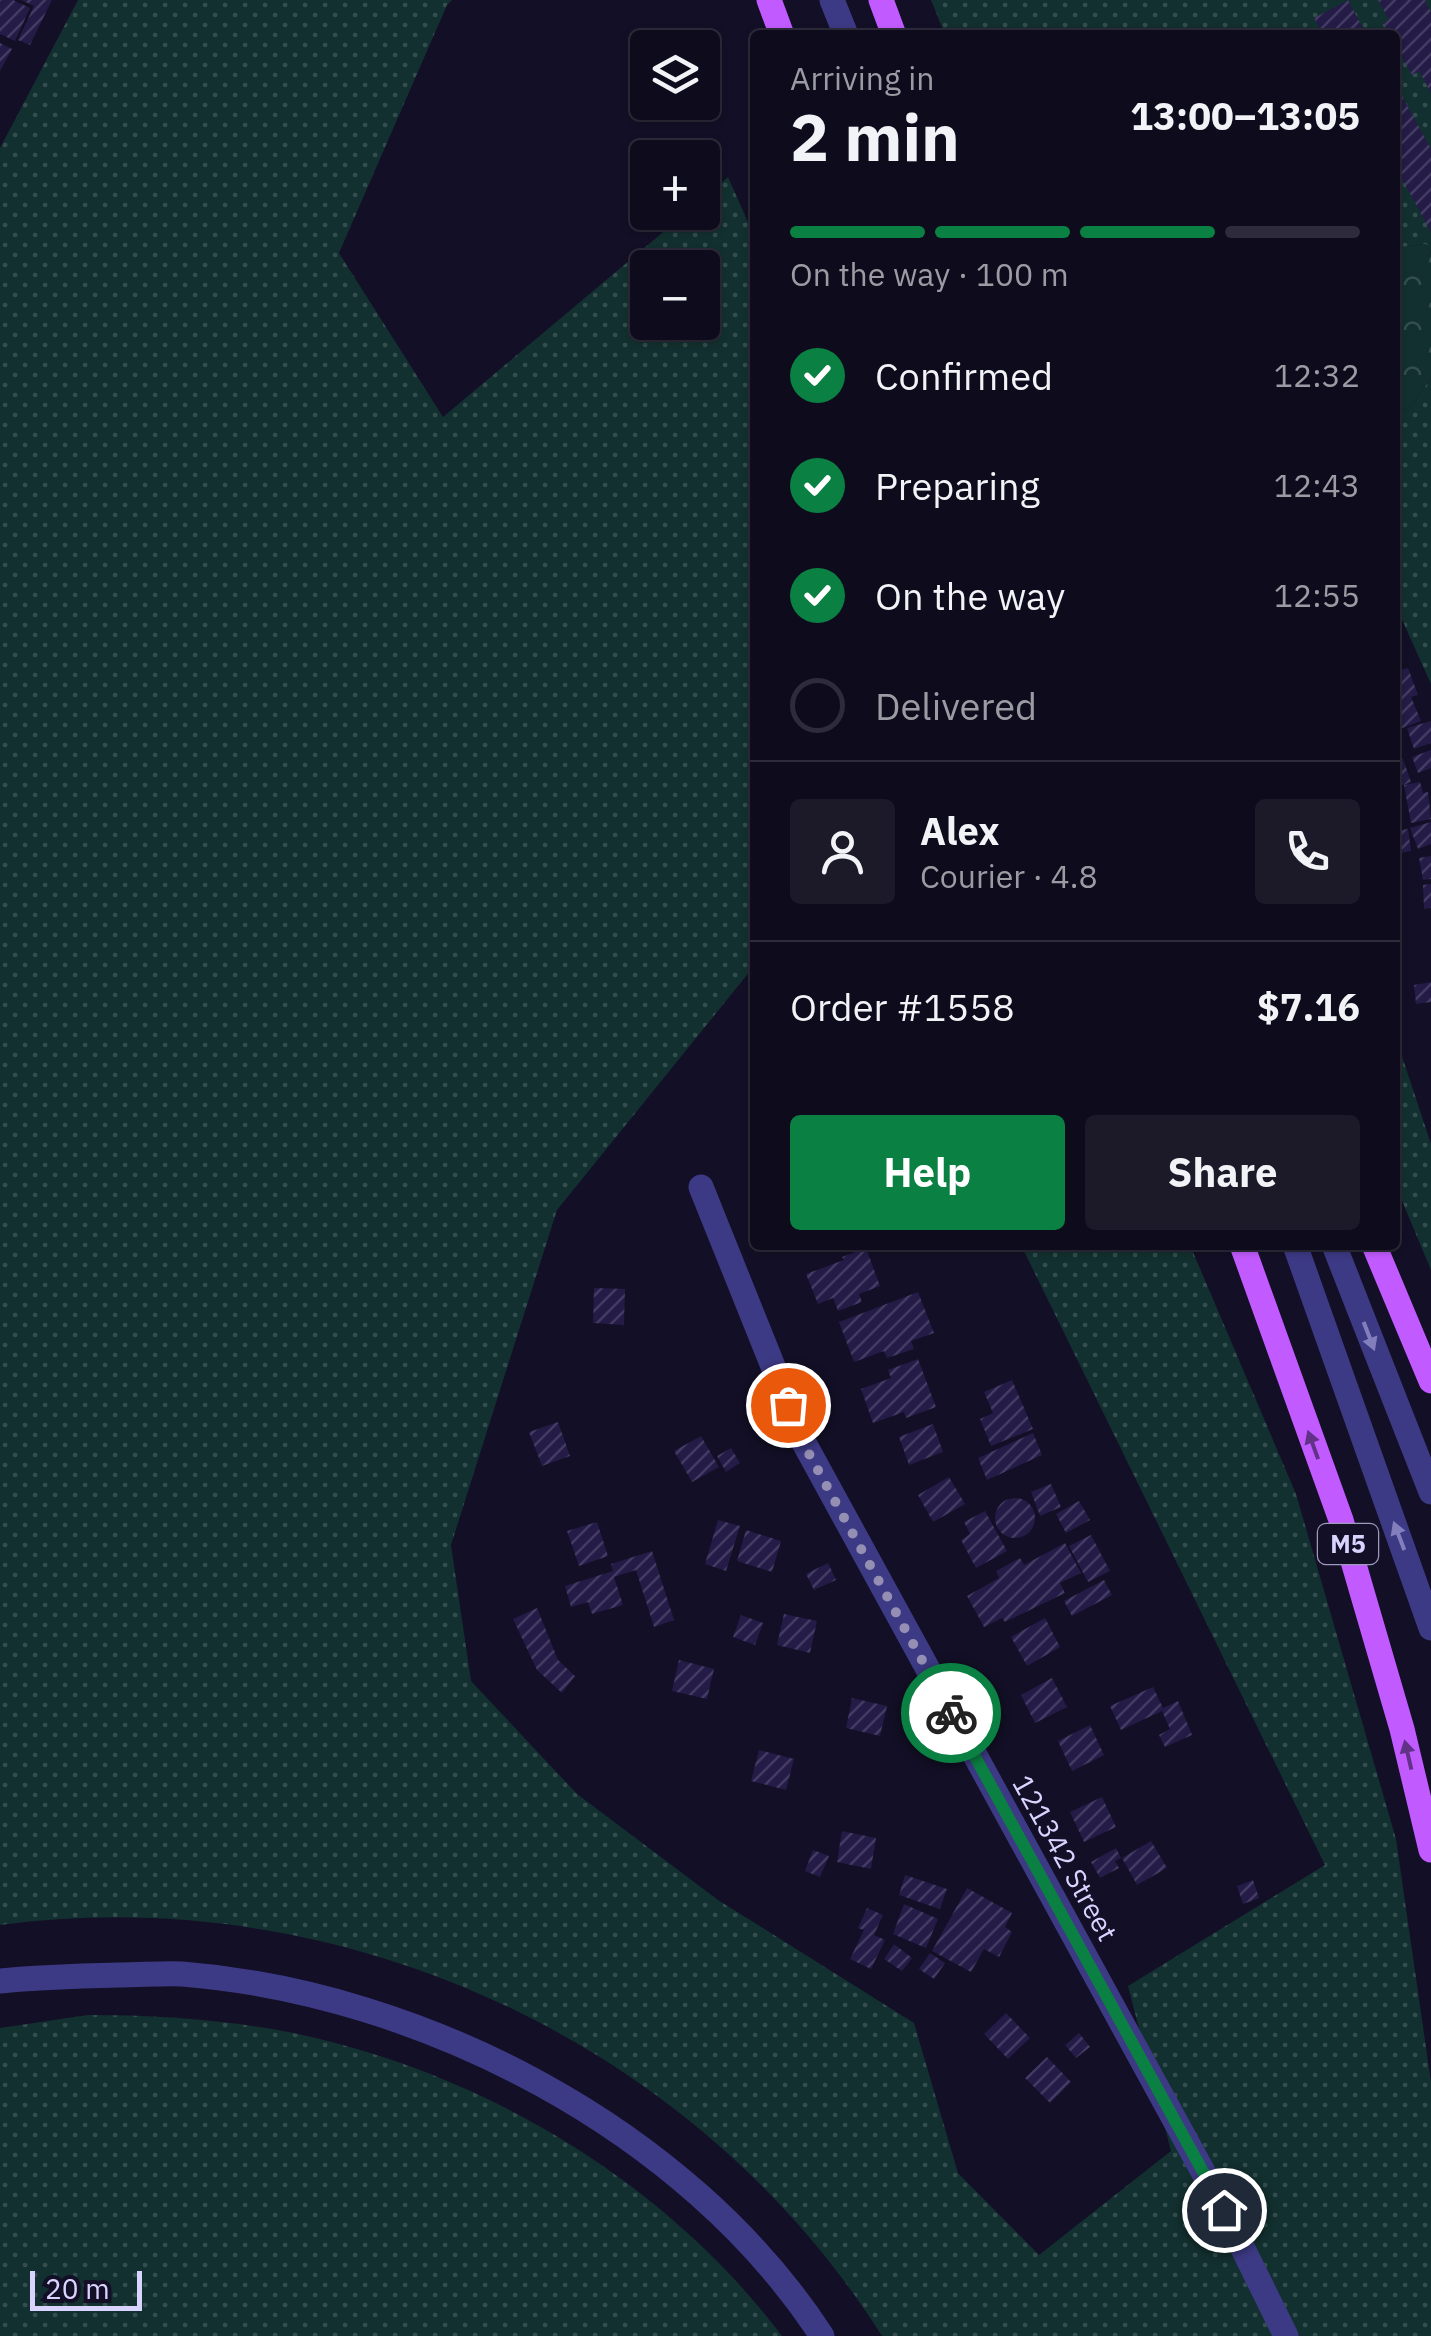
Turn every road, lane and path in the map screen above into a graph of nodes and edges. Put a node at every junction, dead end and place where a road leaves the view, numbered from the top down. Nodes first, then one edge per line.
1 (768, 0) edge
2 (832, 0) edge
3 (880, 0) edge
4 (780, 30) edge
5 (844, 30) edge
6 (892, 30) edge
7 (701, 1187) dead end
8 (1244, 1250) edge
9 (1297, 1250) edge
10 (1336, 1250) edge
11 (1376, 1250) edge
12 (1431, 1380) edge
13 (1431, 1492) edge
14 (1431, 1628) edge
15 (1431, 1850) edge
16 (0, 1981) edge
17 (822, 2336) edge
18 (1286, 2336) edge

1 - 4 main road
2 - 5 street
3 - 6 main road
7 - 18 street, 121342 Street
15 -> 8 main road, M5
14 -> 9 street
10 -> 13 street
11 - 12 main road
16 - 17 street

